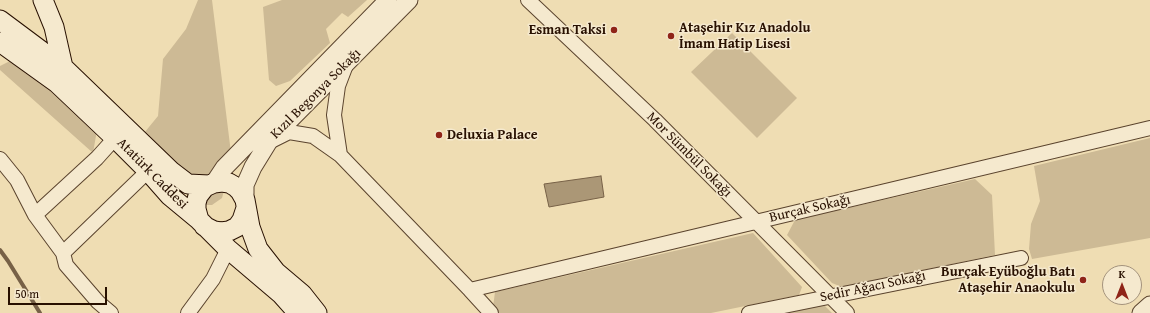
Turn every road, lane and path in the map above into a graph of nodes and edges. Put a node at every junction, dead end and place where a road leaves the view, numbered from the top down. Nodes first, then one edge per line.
1 (43, 0) edge
2 (388, 0) edge
3 (409, 0) edge
4 (528, 0) edge
5 (0, 20) edge
6 (1, 45) edge
7 (346, 63) junction
8 (60, 75) junction
9 (1150, 128) edge
10 (115, 138) junction
11 (269, 142) junction
12 (340, 155) junction
13 (0, 159) edge
14 (148, 171) junction
15 (211, 184) junction
16 (245, 204) junction
17 (35, 215) junction
18 (756, 222) junction
19 (201, 223) junction
20 (228, 249) junction
21 (63, 253) junction
22 (1021, 258) dead end
23 (470, 290) junction
24 (830, 296) junction
25 (1150, 305) edge
26 (111, 313) edge
27 (188, 313) edge
28 (298, 313) edge
29 (316, 313) edge
30 (491, 313) edge
31 (749, 313) edge
32 (847, 313) edge
33 (1141, 313) edge

1 - 8 main road
2 - 15 street, Kızıl Begonya Sokağı
3 - 7 street, Kızıl Begonya Sokağı
4 - 18 street, Mor Sümbül Sokağı
5 - 8 main road, Atatürk Caddesi
6 - 8 main road, Atatürk Caddesi
7 - 11 street, Kızıl Begonya Sokağı
7 - 12 street
8 - 10 main road, Atatürk Caddesi
8 - 15 main road, Atatürk Caddesi
9 - 18 street, Burçak Sokağı
10 - 14 main road, Atatürk Caddesi
10 - 17 street
11 - 12 street
11 - 16 street, Kızıl Begonya Sokağı
12 - 23 street
13 - 17 street
14 - 19 main road, Atatürk Caddesi
14 - 21 street
15 - 16 main road
15 - 19 main road
16 - 19 main road
16 - 29 main road
17 - 21 street
18 - 23 street, Burçak Sokağı
18 - 24 street, Mor Sümbül Sokağı
19 - 20 main road, Atatürk Caddesi
20 - 27 street
20 - 28 main road, Atatürk Caddesi
21 - 26 street
22 - 24 street, Sedir Ağacı Sokağı
23 - 30 street
24 - 31 street, Sedir Ağacı Sokağı
24 - 32 street, Mor Sümbül Sokağı
25 - 33 street

